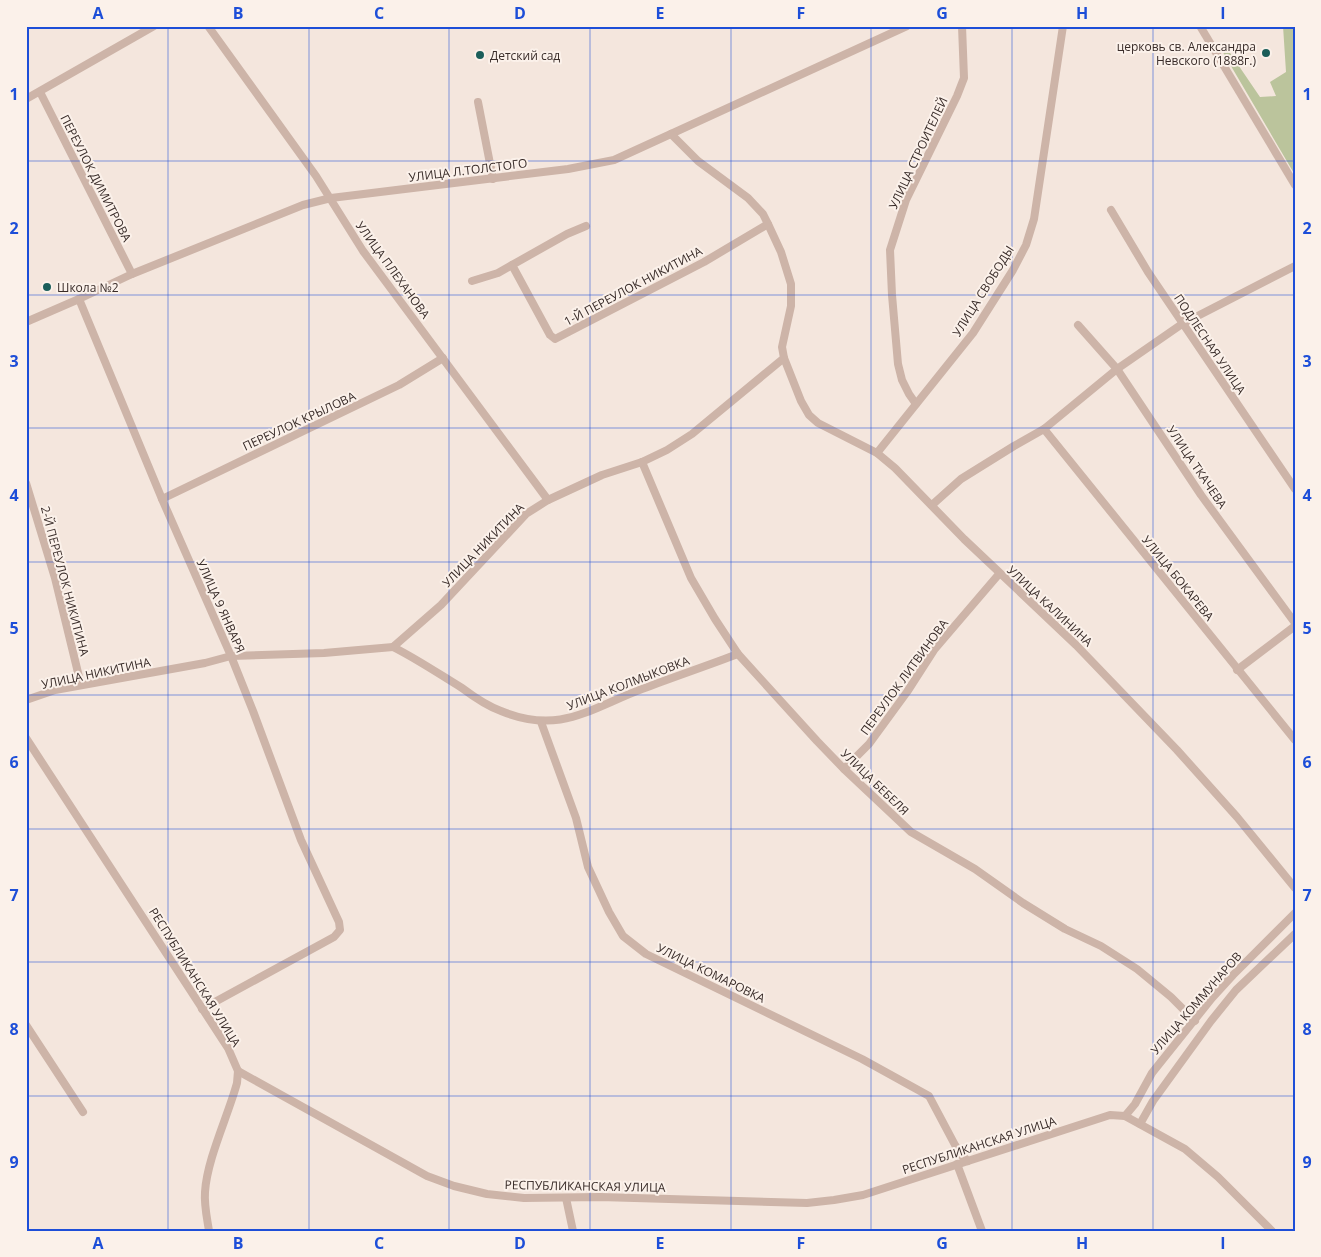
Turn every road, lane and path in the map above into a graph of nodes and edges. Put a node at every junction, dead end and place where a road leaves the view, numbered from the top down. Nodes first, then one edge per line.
1 (154, 26) edge
2 (208, 26) edge
3 (907, 26) edge
4 (962, 26) edge
5 (1063, 26) edge
6 (1200, 26) edge
7 (40, 92) junction
8 (26, 99) edge
9 (478, 102) dead end
10 (671, 134) junction
11 (493, 179) junction
12 (1295, 185) edge
13 (331, 198) junction
14 (1111, 210) dead end
15 (768, 224) junction
16 (586, 226) dead end
17 (512, 265) junction
18 (1295, 266) edge
19 (132, 274) junction
20 (472, 281) dead end
21 (79, 299) junction
22 (26, 322) edge
23 (1182, 324) junction
24 (1078, 325) dead end
25 (443, 358) junction
26 (784, 358) junction
27 (1118, 368) junction
28 (916, 404) junction
29 (1044, 429) junction
30 (877, 453) junction
31 (642, 462) junction
32 (26, 483) edge
33 (1295, 489) edge
34 (162, 499) junction
35 (548, 500) junction
36 (932, 505) junction
37 (1000, 574) junction
38 (1295, 624) edge
39 (393, 647) junction
40 (738, 654) junction
41 (231, 656) junction
42 (1237, 670) junction
43 (81, 685) junction
44 (26, 700) edge
45 (541, 722) junction
46 (26, 738) edge
47 (1295, 740) edge
48 (844, 769) junction
49 (1295, 888) edge
50 (1295, 913) edge
51 (1295, 934) edge
52 (202, 1009) junction
53 (1196, 1021) junction
54 (26, 1025) edge
55 (238, 1071) junction
56 (82, 1112) dead end
57 (1125, 1116) junction
58 (1140, 1124) junction
59 (968, 1161) junction
60 (957, 1164) junction
61 (566, 1198) junction
62 (209, 1231) edge
63 (573, 1231) edge
64 (982, 1231) edge
65 (1272, 1231) edge

1 - 7 street
2 - 13 street, УЛИЦА ПЛЕХАНОВА
3 - 10 street, УЛИЦА Л.ТОЛСТОГО
4 - 28 street, УЛИЦА СТРОИТЕЛЕЙ
5 - 28 street, УЛИЦА СВОБОДЫ
6 - 12 street
7 - 8 street
7 - 19 street, ПЕРЕУЛОК ДИМИТРОВА
9 - 11 street
10 - 11 street, УЛИЦА Л.ТОЛСТОГО
10 - 15 street
11 - 13 street, УЛИЦА Л.ТОЛСТОГО
13 - 19 street, УЛИЦА Л.ТОЛСТОГО
13 - 25 street, УЛИЦА ПЛЕХАНОВА
14 - 23 street, ПОДЛЕСНАЯ УЛИЦА
15 - 17 street, 1-Й ПЕРЕУЛОК НИКИТИНА
15 - 26 street
16 - 17 street
17 - 20 street
18 - 23 street
19 - 21 street, УЛИЦА Л.ТОЛСТОГО
21 - 22 street, УЛИЦА Л.ТОЛСТОГО
21 - 34 street, УЛИЦА 9 ЯНВАРЯ
23 - 27 street
23 - 33 street, ПОДЛЕСНАЯ УЛИЦА
24 - 27 street, УЛИЦА ТКАЧЕВА
25 - 34 street, ПЕРЕУЛОК КРЫЛОВА
25 - 35 street, УЛИЦА ПЛЕХАНОВА
26 - 30 street, УЛИЦА КАЛИНИНА
26 - 31 street, УЛИЦА НИКИТИНА
27 - 29 street
27 - 38 street, УЛИЦА ТКАЧЕВА
28 - 30 street, УЛИЦА СВОБОДЫ
29 - 36 street
29 - 42 street, УЛИЦА БОКАРЕВА
30 - 36 street, УЛИЦА КАЛИНИНА
31 - 35 street, УЛИЦА НИКИТИНА
31 - 40 street, УЛИЦА БЕБЕЛЯ
32 - 43 street, 2-Й ПЕРЕУЛОК НИКИТИНА
34 - 41 street, УЛИЦА 9 ЯНВАРЯ
35 - 39 street, УЛИЦА НИКИТИНА
36 - 37 street, УЛИЦА КАЛИНИНА
37 - 48 street, ПЕРЕУЛОК ЛИТВИНОВА
37 - 49 street, УЛИЦА КАЛИНИНА
38 - 42 street
39 - 41 street, УЛИЦА НИКИТИНА
39 - 45 street, УЛИЦА КОЛМЫКОВКА
40 - 45 street, УЛИЦА КОЛМЫКОВКА
40 - 48 street, УЛИЦА БЕБЕЛЯ
41 - 43 street, УЛИЦА НИКИТИНА
41 - 52 street, УЛИЦА 9 ЯНВАРЯ
42 - 47 street, УЛИЦА БОКАРЕВА
43 - 44 street, УЛИЦА НИКИТИНА
45 - 59 street, УЛИЦА КОМАРОВКА
46 - 52 street, РЕСПУБЛИКАНСКАЯ УЛИЦА
48 - 53 street, УЛИЦА БЕБЕЛЯ
50 - 53 street, УЛИЦА КОММУНАРОВ
51 - 58 street, УЛИЦА КОММУНАРОВ
52 - 55 street, РЕСПУБЛИКАНСКАЯ УЛИЦА
53 - 57 street, УЛИЦА КОММУНАРОВ
54 - 56 street
55 - 61 street, РЕСПУБЛИКАНСКАЯ УЛИЦА
55 - 62 street
57 - 58 street
57 - 59 street, РЕСПУБЛИКАНСКАЯ УЛИЦА
58 - 65 street
59 - 60 street, РЕСПУБЛИКАНСКАЯ УЛИЦА
60 - 61 street, РЕСПУБЛИКАНСКАЯ УЛИЦА
60 - 64 street
61 - 63 street

